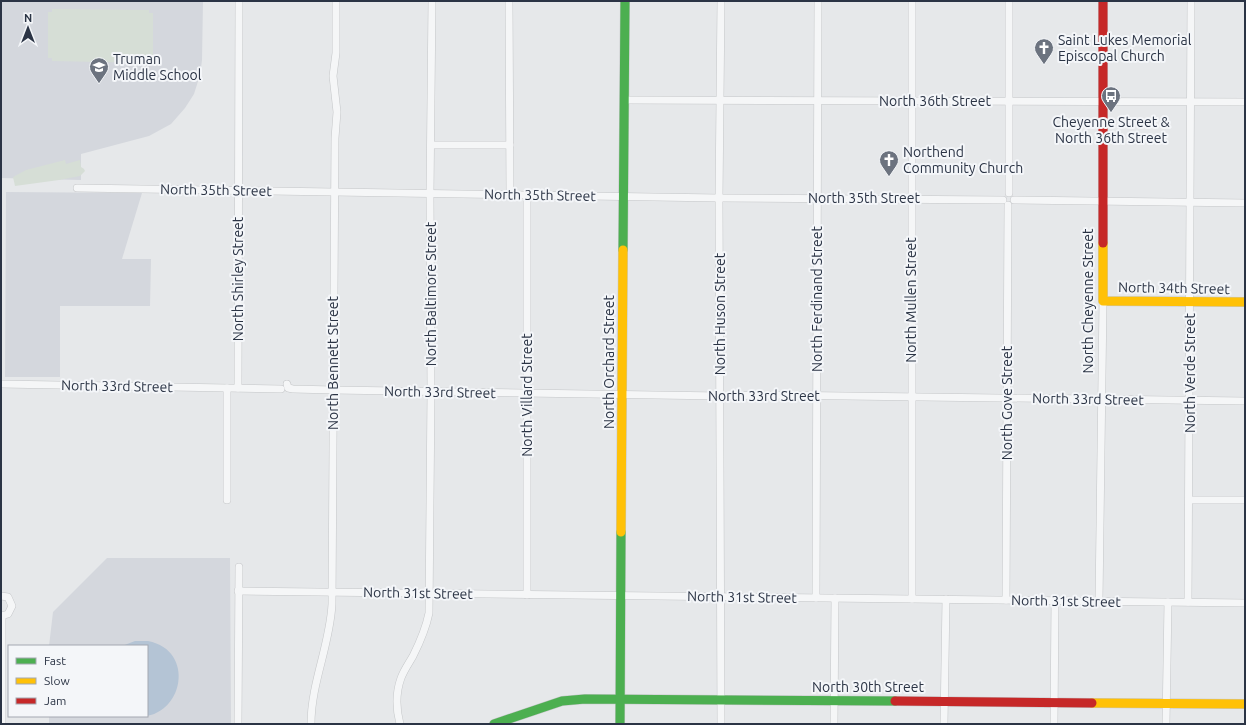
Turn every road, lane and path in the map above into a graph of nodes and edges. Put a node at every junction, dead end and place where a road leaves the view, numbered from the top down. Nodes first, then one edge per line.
1 (239, 1) edge
2 (336, 1) edge
3 (432, 1) edge
4 (509, 1) edge
5 (625, 1) edge
6 (721, 1) edge
7 (818, 1) edge
8 (912, 1) edge
9 (1010, 1) edge
10 (1103, 1) edge
11 (1191, 1) edge
12 (625, 100) junction
13 (818, 100) junction
14 (913, 100) junction
15 (721, 101) junction
16 (1010, 101) junction
17 (1103, 101) junction
18 (1191, 101) junction
19 (1245, 102) edge
20 (431, 145) junction
21 (510, 146) junction
22 (77, 188) dead end
23 (238, 190) junction
24 (335, 192) junction
25 (430, 194) junction
26 (510, 194) junction
27 (527, 194) junction
28 (1009, 194) junction
29 (623, 196) junction
30 (720, 198) junction
31 (817, 198) junction
32 (911, 199) junction
33 (1014, 200) junction
34 (1102, 201) junction
35 (1006, 202) junction
36 (1190, 202) junction
37 (1245, 203) edge
38 (1103, 301) junction
39 (1190, 302) junction
40 (1245, 302) edge
41 (1, 384) edge
42 (227, 388) junction
43 (238, 388) junction
44 (333, 390) junction
45 (431, 392) junction
46 (527, 394) junction
47 (623, 394) junction
48 (721, 396) junction
49 (817, 396) junction
50 (911, 398) junction
51 (1008, 399) junction
52 (1102, 400) junction
53 (1190, 400) junction
54 (1245, 401) edge
55 (227, 500) dead end
56 (1189, 500) junction
57 (1245, 500) edge
58 (239, 567) dead end
59 (238, 591) junction
60 (333, 593) junction
61 (429, 593) junction
62 (527, 595) junction
63 (1, 596) edge
64 (621, 596) junction
65 (721, 597) junction
66 (816, 598) junction
67 (835, 598) junction
68 (912, 599) junction
69 (946, 599) junction
70 (1006, 600) junction
71 (1054, 600) junction
72 (1099, 601) junction
73 (1168, 602) junction
74 (1188, 602) junction
75 (1245, 603) edge
76 (1, 616) edge
77 (620, 698) junction
78 (721, 700) junction
79 (834, 701) junction
80 (945, 702) junction
81 (1054, 703) junction
82 (1166, 704) junction
83 (1245, 704) edge
84 (2, 724) edge
85 (238, 724) edge
86 (311, 724) edge
87 (400, 724) edge
88 (494, 724) edge
89 (620, 724) edge
90 (721, 724) edge
91 (834, 724) edge
92 (944, 724) edge
93 (1054, 724) edge
94 (1166, 724) edge

1 - 23 street, North Shirley Street
2 - 24 street, North Bennett Street
3 - 20 street, North Baltimore Street
4 - 21 street
5 - 12 street, North Orchard Street
6 - 15 street, North Huson Street
7 - 13 street, North Ferdinand Street
8 - 14 street, North Mullen Street
9 - 16 street
10 - 17 street, North Cheyenne Street
11 - 18 street, North Verde Street
12 - 15 street, North 36th Street
12 - 29 street, North Orchard Street
13 - 14 street, North 36th Street
13 - 15 street, North 36th Street
13 - 31 street, North Ferdinand Street
14 - 16 street, North 36th Street
14 - 32 street, North Mullen Street
15 - 30 street, North Huson Street
16 - 17 street, North 36th Street
16 - 28 street
17 - 18 street, North 36th Street
17 - 34 street, North Cheyenne Street
18 - 19 street, North 36th Street
18 - 36 street, North Verde Street
20 - 21 street
20 - 25 street, North Baltimore Street
21 - 26 street
22 - 23 street, North 35th Street
23 - 24 street, North 35th Street
23 - 43 street, North Shirley Street
24 - 25 street, North 35th Street
24 - 44 street, North Bennett Street
25 - 26 street, North 35th Street
25 - 45 street, North Baltimore Street
26 - 27 street, North 35th Street
27 - 29 street, North 35th Street
27 - 46 street, North Villard Street
28 - 33 street
28 - 35 street
29 - 30 street, North 35th Street
29 - 47 street, North Orchard Street
30 - 31 street, North 35th Street
30 - 48 street, North Huson Street
31 - 32 street, North 35th Street
31 - 49 street, North Ferdinand Street
32 - 35 street, North 35th Street
32 - 50 street, North Mullen Street
33 - 34 street
33 - 35 street
34 - 36 street
34 - 38 street, North Cheyenne Street
35 - 51 street, North Gove Street
36 - 37 street
36 - 39 street, North Verde Street
38 - 39 street, North 34th Street
38 - 52 street, North Cheyenne Street
39 - 40 street, North 34th Street
39 - 53 street, North Verde Street
41 - 42 street, North 33rd Street
42 - 43 street, North 33rd Street
42 - 55 street
43 - 44 street, North 33rd Street
44 - 45 street, North 33rd Street
44 - 60 street, North Bennett Street
45 - 46 street, North 33rd Street
45 - 61 street, North Baltimore Street
46 - 47 street, North 33rd Street
46 - 62 street, North Villard Street
47 - 48 street, North 33rd Street
47 - 64 street, North Orchard Street
48 - 49 street, North 33rd Street
48 - 65 street, North Huson Street
49 - 50 street, North 33rd Street
49 - 66 street, North Ferdinand Street
50 - 51 street, North 33rd Street
50 - 68 street, North Mullen Street
51 - 52 street, North 33rd Street
51 - 70 street, North Gove Street
52 - 53 street, North 33rd Street
52 - 72 street, North Cheyenne Street
53 - 54 street, North 33rd Street
53 - 56 street, North Verde Street
56 - 57 street
56 - 74 street, North Verde Street
58 - 59 street
59 - 60 street, North 31st Street
59 - 85 street
60 - 61 street, North 31st Street
60 - 86 street, North Bennett Street
61 - 62 street, North 31st Street
61 - 87 street, North Baltimore Street
62 - 64 street, North 31st Street
63 - 76 street
64 - 65 street, North 31st Street
64 - 77 street, North Orchard Street
65 - 66 street, North 31st Street
65 - 78 street, North Huson Street
66 - 67 street, North 31st Street
67 - 68 street, North 31st Street
67 - 79 street
68 - 69 street, North 31st Street
69 - 70 street, North 31st Street
69 - 80 street
70 - 71 street, North 31st Street
71 - 72 street, North 31st Street
71 - 81 street
72 - 73 street, North 31st Street
73 - 74 street, North 31st Street
73 - 82 street
74 - 75 street, North 31st Street
76 - 84 street
77 - 78 street, North 30th Street
77 - 88 street, North 30th Street
77 - 89 street, North Orchard Street
78 - 79 street, North 30th Street
78 - 90 street, North Huson Street
79 - 80 street, North 30th Street
79 - 91 street
80 - 81 street, North 30th Street
80 - 92 street
81 - 82 street, North 30th Street
81 - 93 street
82 - 83 street, North 30th Street
82 - 94 street

